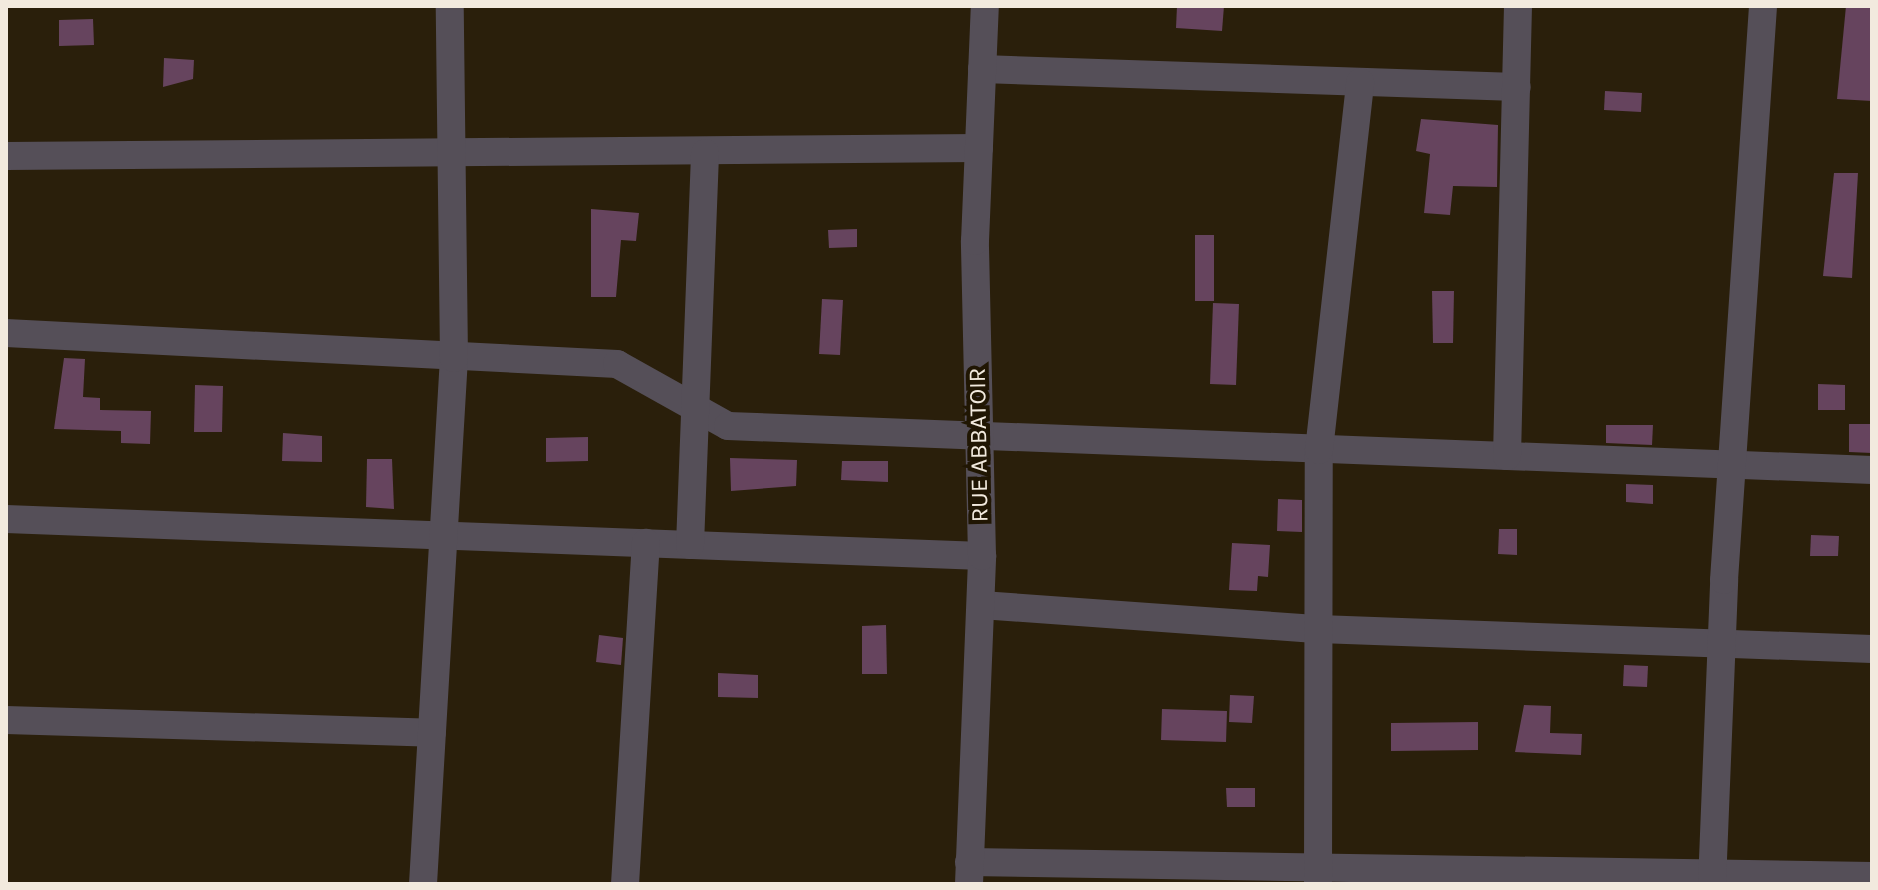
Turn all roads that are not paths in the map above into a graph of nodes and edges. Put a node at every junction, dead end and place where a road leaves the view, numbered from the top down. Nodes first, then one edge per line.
1 (450, 6) edge
2 (985, 6) edge
3 (1518, 6) edge
4 (1763, 6) edge
5 (982, 69) junction
6 (1360, 82) junction
7 (1517, 87) junction
8 (979, 148) junction
9 (705, 153) junction
10 (6, 156) edge
11 (452, 156) junction
12 (6, 333) edge
13 (454, 358) junction
14 (695, 408) junction
15 (979, 438) junction
16 (1319, 450) junction
17 (1507, 456) junction
18 (1732, 464) junction
19 (1872, 470) edge
20 (6, 519) edge
21 (444, 535) junction
22 (646, 543) junction
23 (690, 545) junction
24 (982, 556) junction
25 (981, 605) junction
26 (1319, 629) junction
27 (1721, 643) junction
28 (1872, 649) edge
29 (6, 720) edge
30 (432, 733) junction
31 (969, 873) edge
32 (1318, 875) edge
33 (1872, 876) edge
34 (1712, 877) edge
35 (423, 884) edge
36 (625, 884) edge

1 - 11 street
2 - 5 street, RUE ABBATOIR
3 - 7 street
4 - 18 street
5 - 6 street
5 - 8 street, RUE ABBATOIR
6 - 7 street
6 - 16 street
7 - 17 street
8 - 9 street
8 - 15 street, RUE ABBATOIR
9 - 11 street
9 - 14 street
10 - 11 street
11 - 13 street
12 - 13 street
13 - 14 street
13 - 21 street
14 - 15 street
14 - 23 street
15 - 16 street
15 - 24 street, RUE ABBATOIR
16 - 17 street
16 - 26 street
17 - 18 street
18 - 19 street
18 - 27 street
20 - 21 street
21 - 22 street
21 - 30 street
22 - 23 street
22 - 36 street
23 - 24 street
24 - 25 street, RUE ABBATOIR
25 - 26 street
25 - 31 street, RUE ABBATOIR
26 - 27 street
26 - 32 street
27 - 28 street
27 - 34 street
29 - 30 street
30 - 35 street
31 - 32 street
32 - 34 street
33 - 34 street

